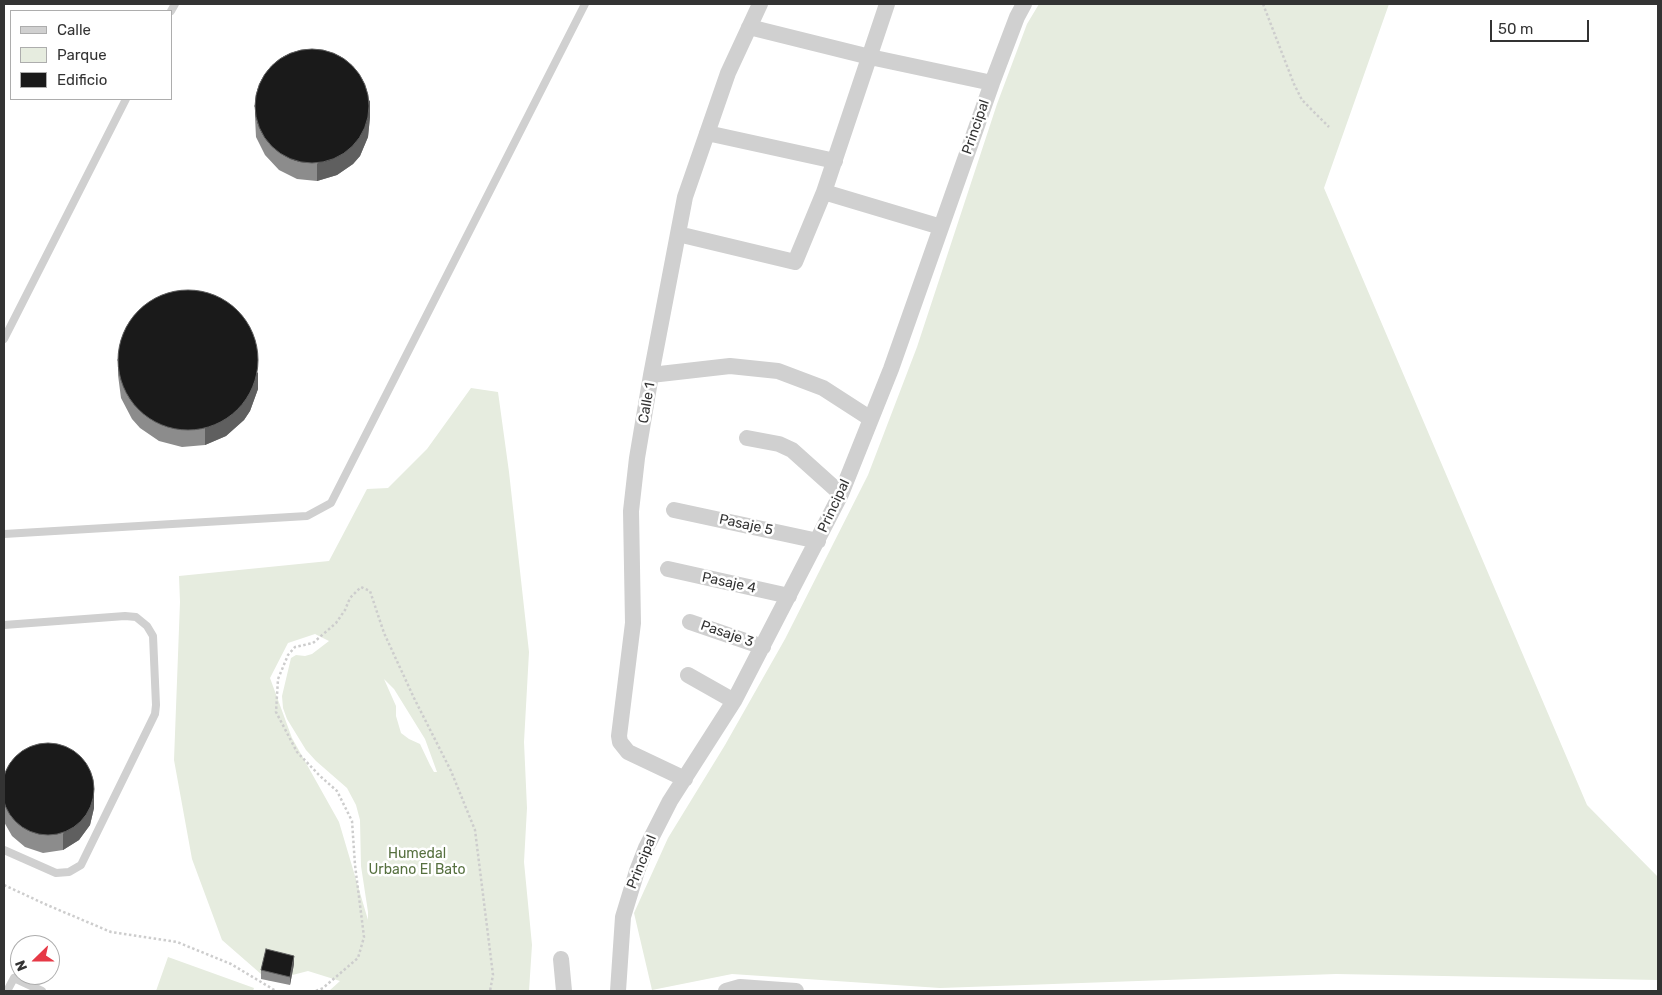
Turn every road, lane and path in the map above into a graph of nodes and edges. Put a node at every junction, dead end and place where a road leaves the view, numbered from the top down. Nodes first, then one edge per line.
1 (585, 4) edge
2 (760, 4) edge
3 (887, 4) edge
4 (1024, 4) edge
5 (1262, 4) edge
6 (749, 27) junction
7 (870, 57) junction
8 (992, 83) junction
9 (125, 100) edge
10 (1329, 127) dead end
11 (707, 133) junction
12 (835, 161) junction
13 (824, 192) junction
14 (941, 227) junction
15 (678, 234) junction
16 (4, 339) edge
17 (651, 375) junction
18 (871, 419) junction
19 (747, 438) dead end
20 (841, 494) junction
21 (674, 510) dead end
22 (4, 534) edge
23 (818, 541) junction
24 (668, 569) dead end
25 (789, 596) junction
26 (690, 622) dead end
27 (4, 625) edge
28 (763, 647) junction
29 (688, 675) dead end
30 (734, 701) junction
31 (685, 779) junction
32 (4, 850) edge
33 (4, 885) edge
34 (561, 959) dead end
35 (7, 991) edge
36 (40, 991) edge
37 (276, 991) edge
38 (316, 991) edge
39 (490, 991) edge
40 (564, 991) edge
41 (618, 991) edge
42 (726, 991) edge
43 (796, 991) edge

1 - 22 lane
2 - 6 street, Calle 1
3 - 7 street
4 - 8 street, Principal
5 - 10 path
6 - 7 street
6 - 11 street, Calle 1
7 - 8 street
7 - 12 street
8 - 14 street, Principal
9 - 16 lane
11 - 12 street
11 - 15 street, Calle 1
12 - 13 street
13 - 14 street
13 - 15 street
14 - 18 street, Principal
15 - 17 street, Calle 1
17 - 18 street
17 - 31 street, Calle 1
18 - 20 street, Principal
19 - 20 street
20 - 23 street, Principal
21 - 23 street, Pasaje 5
23 - 25 street, Principal
24 - 25 street, Pasaje 4
25 - 28 street, Principal
26 - 28 street, Pasaje 3
27 - 32 lane
28 - 30 street, Principal
29 - 30 street
30 - 31 street, Principal
31 - 41 street, Principal
33 - 37 path
34 - 40 street
35 - 36 lane
38 - 39 path
42 - 43 street

